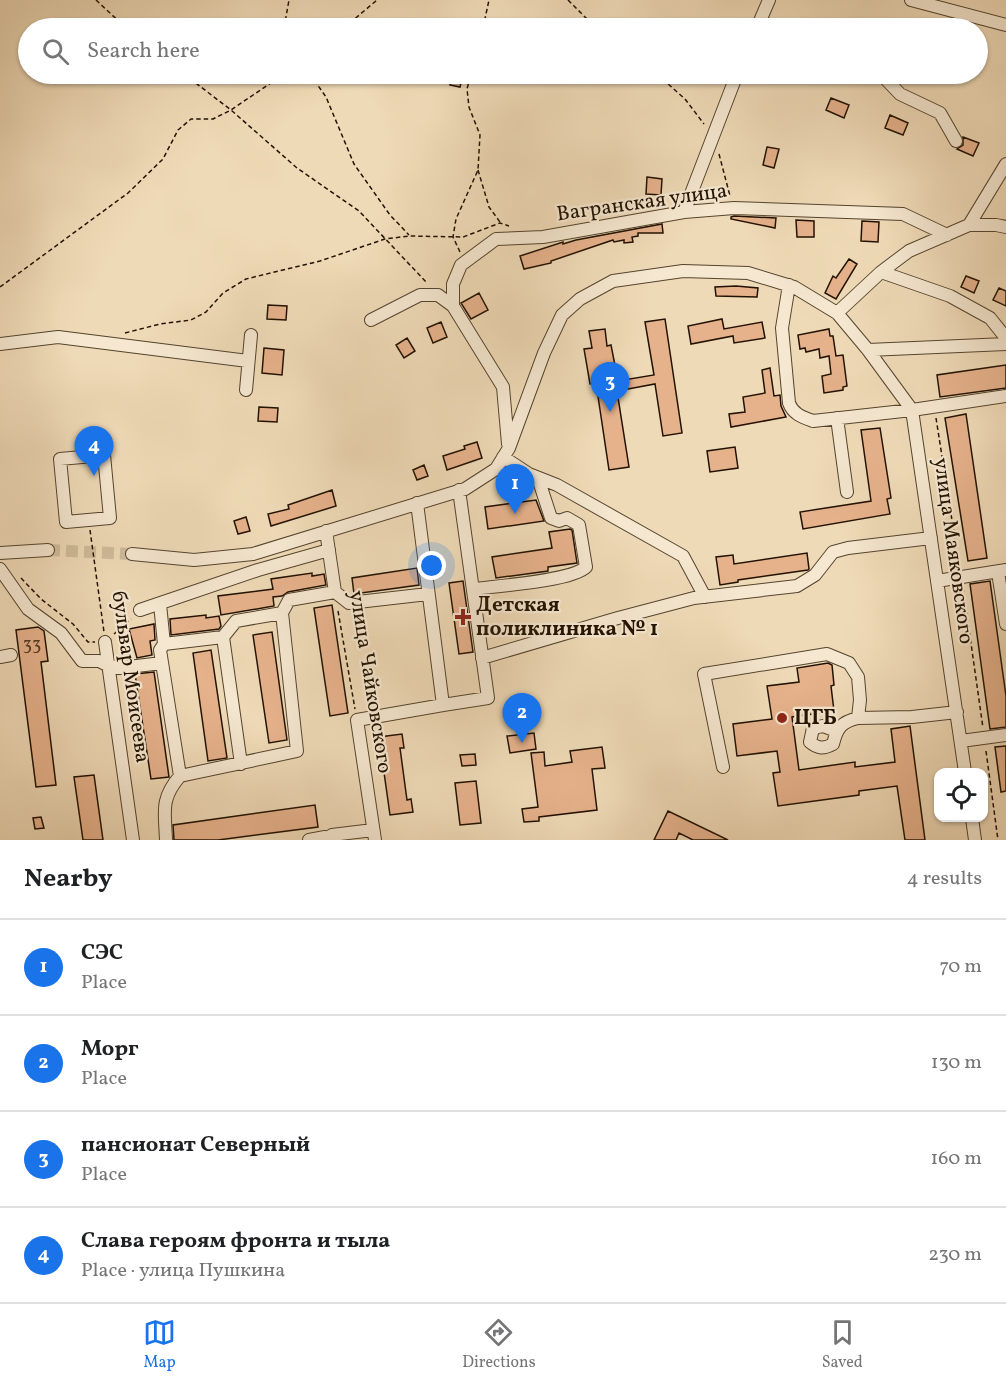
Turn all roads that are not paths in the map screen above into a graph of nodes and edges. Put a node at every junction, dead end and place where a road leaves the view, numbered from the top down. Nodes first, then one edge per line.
1 (769, 0) edge
2 (911, 0) edge
3 (761, 18) edge
4 (979, 18) edge
5 (988, 20) edge
6 (1006, 25) edge
7 (733, 84) edge
8 (891, 84) edge
9 (956, 141) dead end
10 (1006, 164) edge
11 (684, 212) junction
12 (969, 225) junction
13 (1006, 227) edge
14 (947, 234) junction
15 (881, 272) junction
16 (789, 285) junction
17 (453, 306) junction
18 (837, 313) junction
19 (371, 320) dead end
20 (251, 335) dead end
21 (1006, 338) edge
22 (0, 344) edge
23 (1006, 344) edge
24 (868, 350) junction
25 (248, 361) junction
26 (246, 390) dead end
27 (1006, 396) edge
28 (912, 410) junction
29 (837, 418) junction
30 (506, 453) junction
31 (538, 478) junction
32 (459, 490) junction
33 (847, 492) dead end
34 (417, 503) junction
35 (88, 520) joint
36 (326, 531) junction
37 (931, 538) junction
38 (48, 550) tunnel mouth
39 (329, 550) junction
40 (0, 553) edge
41 (132, 554) tunnel mouth
42 (253, 554) junction
43 (0, 569) edge
44 (258, 570) junction
45 (1002, 571) edge
46 (938, 581) junction
47 (472, 589) junction
48 (335, 592) junction
49 (428, 594) junction
50 (705, 597) junction
51 (160, 604) junction
52 (1005, 609) edge
53 (140, 610) road end
54 (282, 613) junction
55 (1006, 624) edge
56 (223, 637) junction
57 (105, 642) road end
58 (165, 644) junction
59 (483, 658) junction
60 (162, 663) junction
61 (109, 666) junction
62 (443, 705) junction
63 (957, 712) junction
64 (858, 718) junction
65 (836, 731) dead end
66 (1006, 735) edge
67 (961, 741) junction
68 (241, 764) junction
69 (723, 766) dead end
70 (964, 768) edge
71 (180, 776) junction
72 (973, 822) edge
73 (374, 835) edge
74 (324, 839) edge
75 (133, 840) edge
76 (165, 840) edge
77 (309, 840) edge
78 (975, 840) edge

1 - 3 street
2 - 4 street
5 - 6 street
7 - 11 street
8 - 9 street
10 - 12 street
11 - 14 street, Вагранская улица
11 - 17 street, Вагранская улица
12 - 13 street
12 - 14 street
14 - 15 street
15 - 18 street
15 - 21 street
16 - 18 street, улица Маяковского
16 - 29 street
16 - 30 street, улица Маяковского
17 - 19 street
17 - 30 street
18 - 24 street, улица Маяковского
20 - 25 street
22 - 25 street
23 - 24 street
24 - 28 street, улица Маяковского
25 - 26 street
27 - 28 street
28 - 29 street
28 - 37 street, улица Маяковского
29 - 33 street
30 - 31 street
30 - 32 street
31 - 47 street
31 - 50 street
32 - 34 street
32 - 47 street
34 - 36 street
34 - 49 street
35 - 35 street
36 - 39 street, улица Чайковского
36 - 42 street
37 - 46 street, улица Маяковского
37 - 50 street
38 - 40 street
39 - 44 street
39 - 48 street, улица Чайковского
41 - 42 street
42 - 44 street
43 - 61 street
44 - 51 street
45 - 46 street
45 - 52 street
46 - 63 street, улица Маяковского
47 - 59 street
48 - 49 street
48 - 54 street
49 - 62 street
50 - 59 street
51 - 53 street
51 - 58 street
52 - 55 street
54 - 56 street
54 - 68 street
56 - 58 street
56 - 68 street
57 - 61 street, бульвар Моисеева
58 - 60 street
59 - 62 street
60 - 61 street
60 - 71 street
61 - 75 street, бульвар Моисеева
62 - 73 street, улица Чайковского
63 - 64 street
63 - 67 street, улица Маяковского
64 - 65 street
64 - 69 street
66 - 67 street
67 - 70 street, улица Маяковского
68 - 71 street
71 - 76 street
72 - 78 street
73 - 74 street
74 - 77 street

